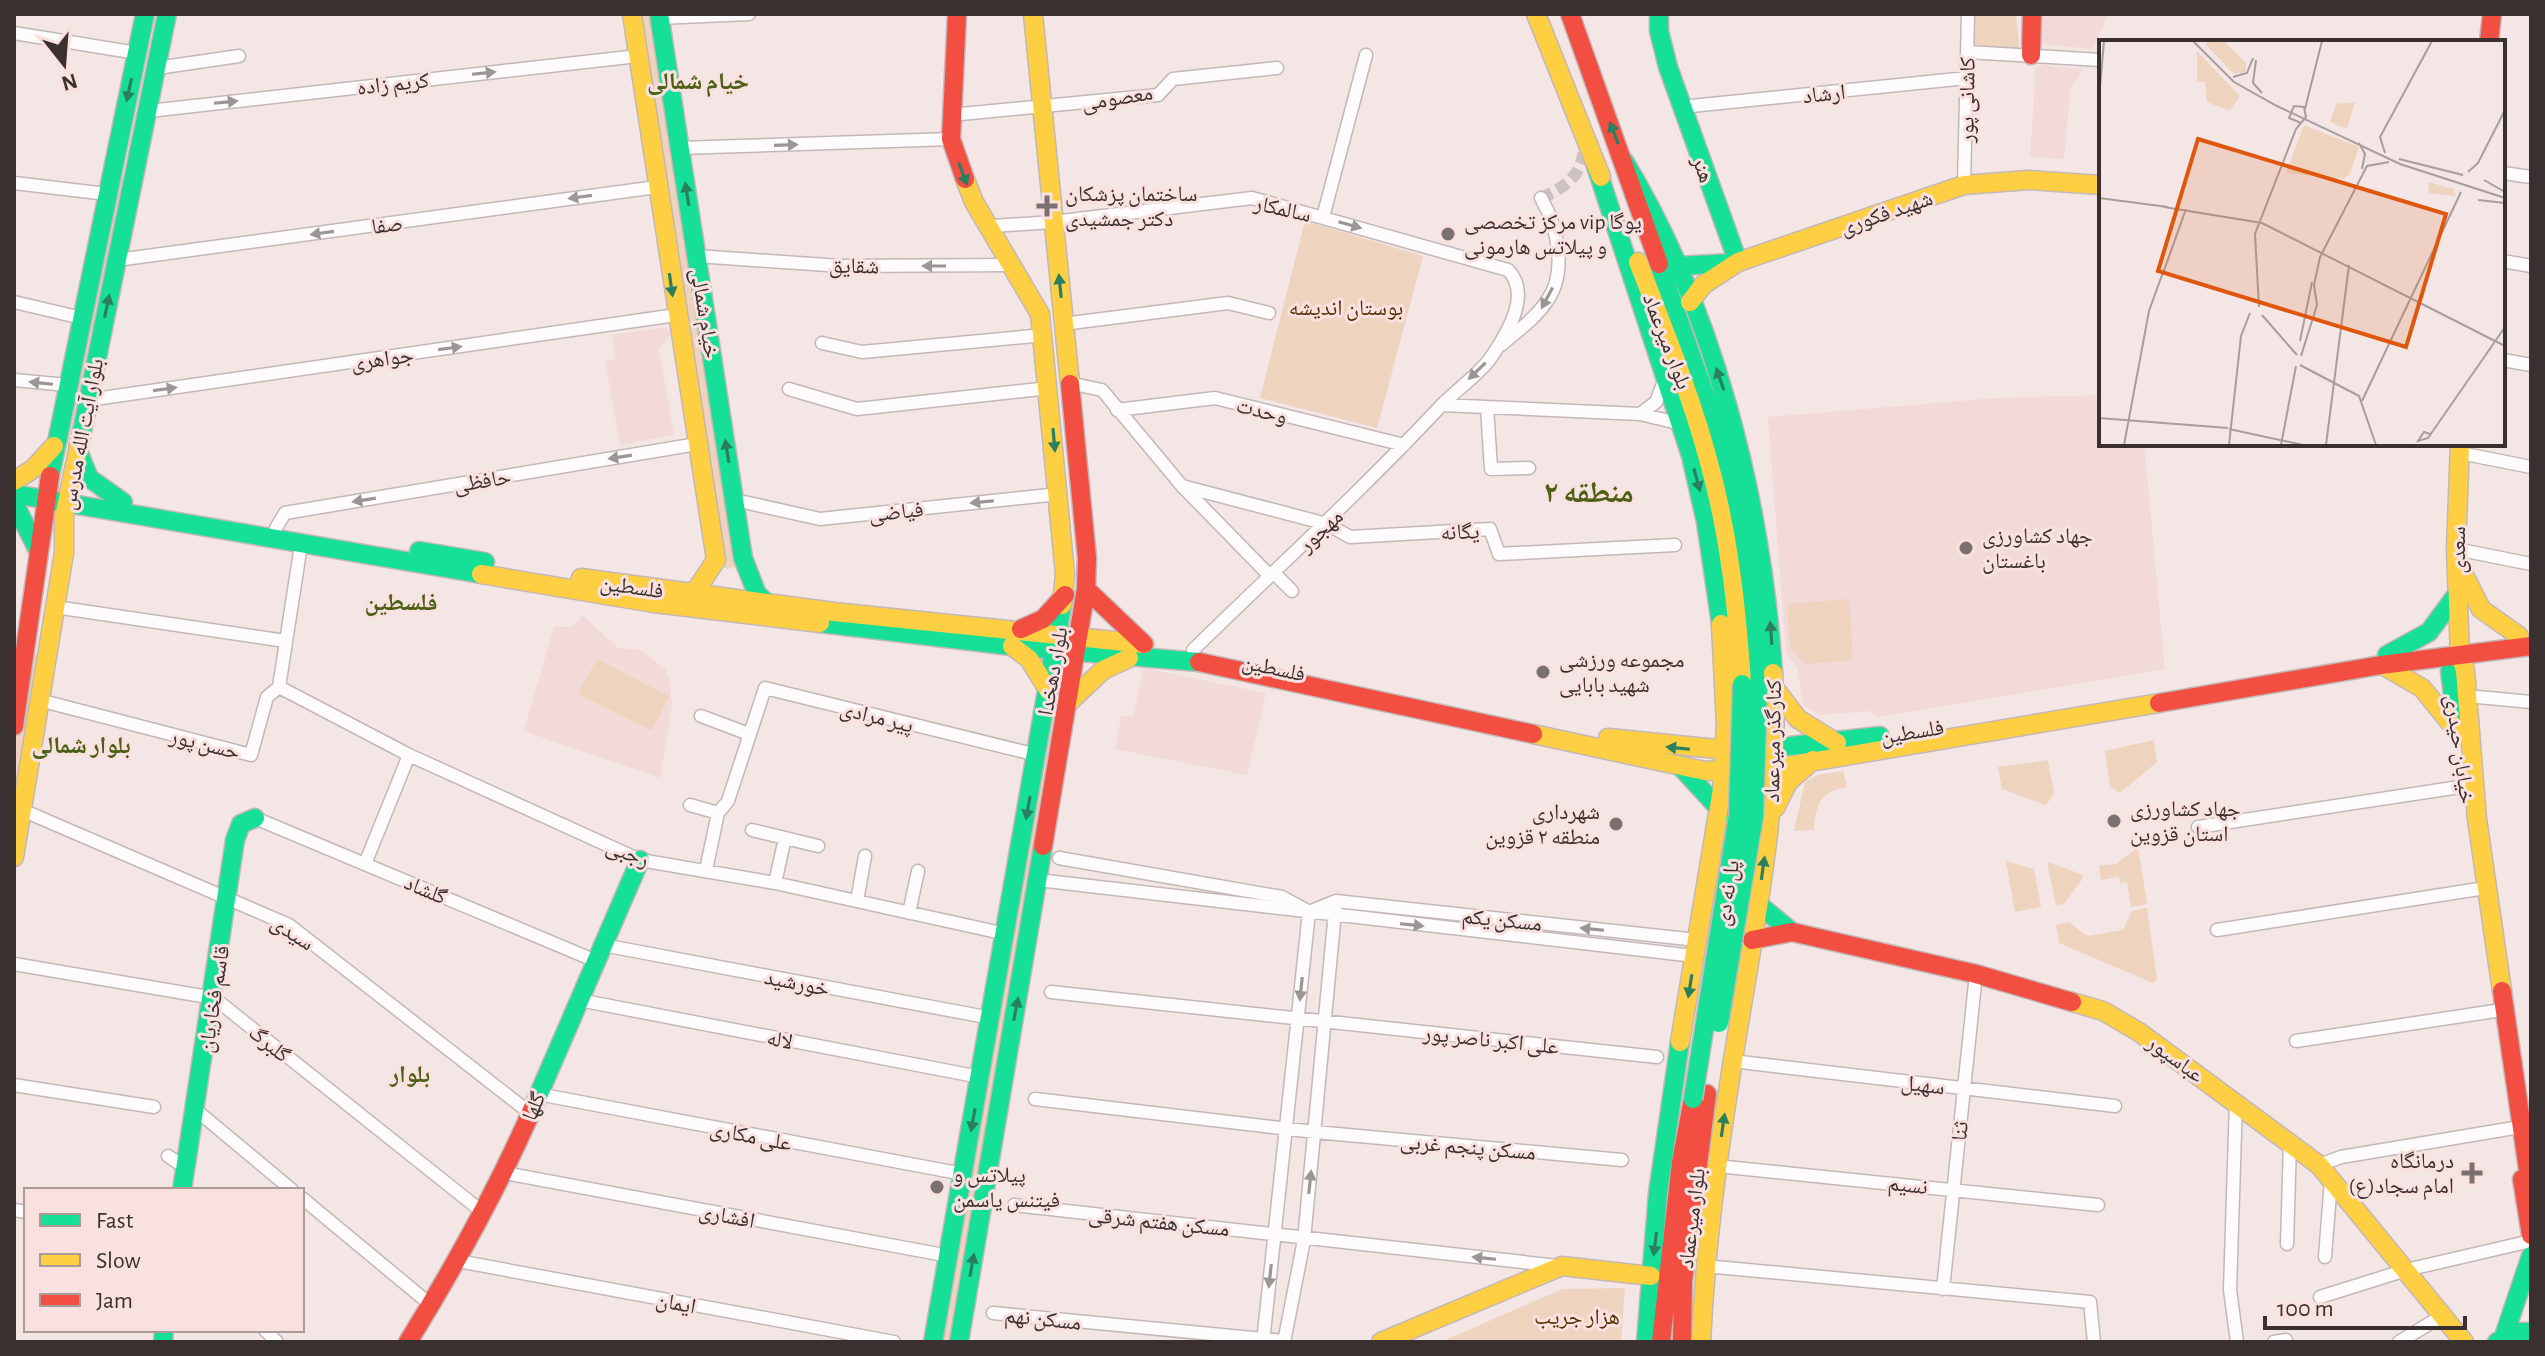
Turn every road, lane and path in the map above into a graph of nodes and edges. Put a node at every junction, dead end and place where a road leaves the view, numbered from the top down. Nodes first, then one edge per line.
1 (145, 14) edge
2 (167, 14) edge
3 (632, 14) edge
4 (749, 14) edge
5 (957, 14) edge
6 (1536, 14) edge
7 (1570, 14) edge
8 (1659, 14) edge
9 (1968, 14) edge
10 (2032, 14) edge
11 (2492, 14) edge
12 (1038, 15) edge
13 (659, 16) edge
14 (14, 33) edge
15 (2489, 40) edge
16 (1967, 52) junction
17 (137, 53) junction
18 (1366, 55) dead end
19 (2031, 55) junction
20 (239, 56) dead end
21 (638, 56) junction
22 (2099, 60) edge
23 (157, 68) junction
24 (1277, 68) dead end
25 (1967, 78) junction
26 (1681, 107) junction
27 (1042, 108) junction
28 (149, 111) junction
29 (951, 115) junction
30 (951, 139) junction
31 (680, 148) junction
32 (1624, 161) junction
33 (1596, 166) junction
34 (2505, 173) edge
35 (135, 175) junction
36 (111, 176) junction
37 (2531, 177) edge
38 (14, 183) edge
39 (1964, 185) junction
40 (2099, 185) edge
41 (657, 187) junction
42 (1541, 198) dead end
43 (1323, 217) junction
44 (1053, 222) junction
45 (992, 226) junction
46 (697, 256) junction
47 (117, 260) junction
48 (2505, 261) edge
49 (1738, 262) junction
50 (1012, 265) junction
51 (1677, 266) junction
52 (2531, 266) edge
53 (1517, 279) joint
54 (14, 302) edge
55 (1690, 302) junction
56 (1269, 313) dead end
57 (676, 315) junction
58 (82, 318) junction
59 (1063, 324) junction
60 (1044, 335) junction
61 (822, 343) dead end
62 (1497, 348) junction
63 (73, 360) junction
64 (2505, 360) edge
65 (2531, 365) edge
66 (1666, 375) junction
67 (14, 380) edge
68 (1069, 383) junction
69 (67, 385) junction
70 (1049, 388) junction
71 (789, 389) dead end
72 (88, 400) junction
73 (1442, 405) junction
74 (1487, 407) junction
75 (1117, 410) junction
76 (1640, 414) junction
77 (1682, 424) junction
78 (697, 444) junction
79 (1404, 445) junction
80 (54, 446) junction
81 (2460, 449) edge
82 (78, 451) junction
83 (2531, 467) edge
84 (1529, 468) dead end
85 (14, 482) edge
86 (1182, 486) junction
87 (58, 493) junction
88 (14, 494) edge
89 (1059, 494) junction
90 (735, 500) junction
91 (14, 503) edge
92 (123, 508) junction
93 (1327, 524) junction
94 (276, 528) junction
95 (301, 545) junction
96 (1675, 545) dead end
97 (38, 551) junction
98 (2456, 552) junction
99 (64, 553) junction
100 (743, 558) junction
101 (716, 560) junction
102 (2531, 564) edge
103 (1271, 574) junction
104 (1086, 589) junction
105 (1292, 591) dead end
106 (688, 594) junction
107 (2457, 594) junction
108 (1065, 595) junction
109 (768, 604) junction
110 (55, 607) junction
111 (1012, 638) junction
112 (2527, 639) edge
113 (279, 640) dead end
114 (1057, 642) junction
115 (1078, 644) junction
116 (47, 648) junction
117 (1143, 649) junction
118 (2460, 650) junction
119 (1193, 655) junction
120 (2384, 660) junction
121 (279, 687) junction
122 (1750, 687) junction
123 (1049, 691) junction
124 (2467, 696) junction
125 (2531, 702) edge
126 (1068, 703) junction
127 (38, 707) junction
128 (701, 716) dead end
129 (15, 720) edge
130 (2458, 733) junction
131 (749, 734) junction
132 (1837, 743) junction
133 (1725, 752) junction
134 (409, 755) junction
135 (1037, 755) junction
136 (1774, 758) junction
137 (1813, 760) junction
138 (1681, 767) junction
139 (1725, 771) junction
140 (2466, 786) junction
141 (690, 805) dead end
142 (22, 810) junction
143 (718, 813) junction
144 (1722, 815) junction
145 (255, 818) joint
146 (1771, 819) junction
147 (2198, 827) dead end
148 (752, 830) dead end
149 (785, 838) junction
150 (818, 846) dead end
151 (865, 856) dead end
152 (14, 857) edge
153 (1059, 858) dead end
154 (640, 860) junction
155 (365, 864) junction
156 (706, 870) junction
157 (918, 871) dead end
158 (1038, 880) junction
159 (775, 883) junction
160 (2479, 889) junction
161 (228, 896) junction
162 (857, 901) junction
163 (1336, 901) junction
164 (1758, 904) junction
165 (1309, 912) junction
166 (909, 913) junction
167 (1334, 917) junction
168 (2217, 930) dead end
169 (1792, 932) junction
170 (1627, 933) junction
171 (1006, 934) junction
172 (1752, 940) junction
173 (1626, 947) junction
174 (1696, 948) junction
175 (600, 953) junction
176 (14, 964) edge
177 (1976, 974) junction
178 (1051, 992) dead end
179 (214, 998) junction
180 (579, 1000) junction
181 (2495, 1011) junction
182 (1298, 1017) junction
183 (991, 1018) junction
184 (1325, 1022) junction
185 (2296, 1041) dead end
186 (1657, 1057) dead end
187 (1732, 1061) junction
188 (980, 1077) junction
189 (14, 1085) edge
190 (1964, 1088) junction
191 (538, 1094) junction
192 (1700, 1097) junction
193 (1035, 1099) dead end
194 (2236, 1101) junction
195 (2115, 1106) dead end
196 (154, 1107) dead end
197 (196, 1110) junction
198 (530, 1113) junction
199 (1287, 1126) junction
200 (2514, 1128) junction
201 (1315, 1132) junction
202 (2290, 1143) junction
203 (168, 1156) dead end
204 (1622, 1160) dead end
205 (1717, 1166) junction
206 (186, 1168) junction
207 (2325, 1172) junction
208 (505, 1173) junction
209 (963, 1174) junction
210 (182, 1188) edge
211 (290, 1188) edge
212 (1953, 1189) junction
213 (2531, 1190) edge
214 (304, 1200) edge
215 (1014, 1205) dead end
216 (2098, 1205) dead end
217 (485, 1214) junction
218 (1275, 1234) junction
219 (2531, 1235) edge
220 (1304, 1240) junction
221 (2531, 1241) edge
222 (2287, 1244) dead end
223 (949, 1256) junction
224 (2531, 1256) edge
225 (2325, 1257) dead end
226 (458, 1261) junction
227 (1562, 1266) junction
228 (1705, 1266) junction
229 (2406, 1270) junction
230 (1651, 1276) junction
231 (1943, 1289) junction
232 (2320, 1297) dead end
233 (431, 1305) junction
234 (993, 1313) dead end
235 (2442, 1316) junction
236 (2531, 1332) edge
237 (2501, 1339) edge
238 (1263, 1340) edge
239 (1284, 1341) edge
240 (408, 1342) edge
241 (894, 1342) edge
242 (933, 1342) edge
243 (959, 1342) edge
244 (1381, 1342) edge
245 (1646, 1342) edge
246 (1661, 1342) edge
247 (1682, 1342) edge
248 (1701, 1342) edge
249 (2094, 1342) edge
250 (2237, 1342) edge
251 (2399, 1342) edge
252 (2446, 1342) edge
253 (2464, 1342) edge

1 - 17 main road, بلوار آیت الله مدرس
2 - 23 main road, بلوار آیت الله مدرس
3 - 21 main road, خیام شمالی
4 - 13 street
5 - 29 main road, بلوار دهخدا
6 - 33 main road, بلوار میرعماد
32 -> 7 main road, بلوار میرعماد
8 - 26 main road, هنر
9 - 16 street, کاشانی پور
10 - 19 main road
11 - 15 main road
12 - 27 main road, بلوار دهخدا
13 - 31 main road, خیام شمالی
14 - 17 street
16 - 19 street
16 - 25 street, کاشانی پور
17 -> 36 main road, بلوار آیت الله مدرس
18 - 43 street
19 - 22 street
20 - 23 street
28 -> 21 street, کریم زاده
21 - 41 main road, خیام شمالی
23 - 28 main road, بلوار آیت الله مدرس
24 - 27 street, معصومی
25 - 26 street, ارشاد
25 - 39 street, کاشانی پور
26 - 49 main road, هنر
27 - 29 street, معصومی
27 - 44 main road, بلوار دهخدا
28 - 35 main road, بلوار آیت الله مدرس
29 - 30 main road, بلوار دهخدا
31 -> 30 street
30 -> 45 main road, بلوار دهخدا
46 -> 31 main road, خیام شمالی
32 - 51 main road, کنارگذر میرعماد
32 - 122 main road, بلوار میرعماد
33 - 66 main road, کنارگذر میرعماد
33 - 122 main road, بلوار میرعماد
34 - 37 street
35 - 36 main road
35 - 47 main road, بلوار آیت الله مدرس
36 - 38 street
36 - 58 main road, بلوار آیت الله مدرس
39 - 40 main road, شهید فکوری
39 - 49 main road, شهید فکوری
41 -> 47 street, صفا
41 -> 57 main road, خیام شمالی
42 -> 62 street
43 - 44 street, سالمکار
43 -> 53 street, سالمکار
44 - 45 street, سالمکار
59 -> 44 main road, بلوار دهخدا
45 - 50 main road, بلوار دهخدا
50 -> 46 street, شقایق
90 -> 46 main road, خیام شمالی
72 -> 47 main road, بلوار آیت الله مدرس
48 - 52 street
49 - 51 main road
49 - 55 main road, شهید فکوری
50 - 60 main road, بلوار دهخدا
51 - 55 main road, کنارگذر میرعماد
53 - 62 street, مهجور
54 - 58 street
122 -> 55 main road, کنارگذر میرعماد
56 - 59 street
72 -> 57 street, جواهری
57 - 78 main road, خیام شمالی
58 - 63 main road, بلوار آیت الله مدرس
59 - 68 main road, بلوار دهخدا
60 - 61 street
60 - 70 main road, بلوار دهخدا
62 -> 73 street, مهجور
63 - 69 main road, بلوار آیت الله مدرس
63 - 87 main road
64 - 65 street
66 - 76 street
66 - 77 main road, کنارگذر میرعماد
69 -> 67 street
68 - 75 street
68 - 104 main road, بلوار دهخدا
69 - 80 main road, بلوار آیت الله مدرس
70 - 71 street
70 -> 89 main road, بلوار دهخدا
72 - 82 main road, بلوار آیت الله مدرس
73 - 74 street
73 - 79 street, مهجور
74 - 76 street
74 - 84 street
75 - 79 street, وحدت
75 - 86 street
76 - 77 street
77 -> 122 main road, کنارگذر میرعماد
78 -> 94 street, حافظی
78 - 101 main road, خیام شمالی
79 - 93 street, مهجور
80 - 85 main road
80 - 87 main road, بلوار آیت الله مدرس
81 - 83 street
81 - 98 main road, سعدی
82 - 87 main road, بلوار آیت الله مدرس
82 - 92 main road
85 - 87 main road, فلسطین
86 - 93 street
86 - 103 street
87 - 88 main road, فلسطین
87 - 92 main road, فلسطین
87 - 97 main road, بلوار آیت الله مدرس
87 - 99 main road, بلوار آیت الله مدرس
87 - 116 main road
89 -> 90 street, فیاضی
89 - 108 main road, بلوار دهخدا
90 - 100 main road, خیام شمالی
91 - 97 main road
92 - 94 main road, فلسطین
92 - 95 main road, فلسطین
92 - 99 main road
93 - 96 street, یگانه
93 - 103 street, مهجور
94 - 106 main road, فلسطین
95 - 111 main road, فلسطین
95 - 121 street
97 - 129 main road, بلوار آیت الله مدرس
98 - 102 street
98 - 107 main road, سعدی
98 - 112 main road
99 - 110 main road, بلوار آیت الله مدرس
100 - 101 main road
100 - 109 main road, خیام شمالی
101 - 106 main road
103 - 105 street
103 - 119 street, مهجور
104 - 115 main road, بلوار دهخدا
104 - 117 main road
106 - 109 main road, فلسطین
107 - 118 main road, سعدی
107 - 120 main road
108 - 111 main road
108 - 114 main road, بلوار دهخدا
109 - 111 main road, فلسطین
110 - 113 street
110 - 116 main road, بلوار آیت الله مدرس
111 - 114 main road, فلسطین
111 - 123 main road
112 - 118 main road, فلسطین
114 - 115 main road, فلسطین
114 - 123 main road, بلوار دهخدا
115 - 117 main road, فلسطین
115 - 126 main road, بلوار دهخدا
116 - 127 main road, بلوار آیت الله مدرس
117 - 119 main road, فلسطین
117 - 126 main road
118 - 120 main road, فلسطین
118 - 124 main road, خیابان حیدری
118 - 130 main road, خیابان حیدری
133 -> 119 main road, فلسطین
119 - 138 main road, فلسطین
120 - 130 main road
120 - 132 main road, فلسطین
120 - 137 main road, فلسطین
121 - 127 street, حسن پور
121 - 134 street, رجبی
122 - 132 main road
122 - 133 main road, کنارگذر میرعماد
122 - 136 main road, کنارگذر میرعماد
122 - 192 main road, پل نه دی, bridge
123 - 135 main road, بلوار دهخدا
124 - 125 street
124 - 213 main road, خیابان حیدری
126 - 158 main road, بلوار دهخدا
127 - 129 main road
127 - 142 main road, بلوار آیت الله مدرس
128 - 131 street
130 - 140 main road, خیابان حیدری
131 - 135 street, پیر مرادی
131 - 143 street
132 - 136 main road, فلسطین
133 - 136 main road, فلسطین
133 - 139 main road, کنارگذر میرعماد
134 - 154 street, رجبی
134 - 155 street
135 -> 171 main road, بلوار دهخدا
136 - 137 main road, فلسطین
136 - 139 main road, فلسطین
136 - 146 main road, کنارگذر میرعماد
137 - 146 main road
138 - 139 main road, فلسطین
138 - 144 main road
139 - 144 main road, کنارگذر میرعماد
140 - 147 street
140 - 160 main road, خیابان حیدری
141 - 143 street
142 - 152 main road, بلوار آیت الله مدرس
142 - 161 street, سیدی
143 - 156 street
144 - 146 main road
144 - 174 main road, کنارگذر میرعماد
145 - 155 street, گلشاد
145 - 161 main road, قاسم فخاریان
164 -> 146 main road, کنارگذر میرعماد
148 - 149 street
149 - 150 street
149 - 159 street
151 - 162 street
153 - 165 street
154 - 156 street, رجبی
154 - 175 main road, گلها
155 - 175 street, گلشاد
156 - 159 street, رجبی
157 - 166 street
158 - 165 street
243 -> 158 main road, بلوار دهخدا
159 - 162 street, رجبی
160 - 168 street
160 - 181 main road, خیابان حیدری
161 - 179 main road, قاسم فخاریان
161 - 198 street, سیدی
162 - 166 street, رجبی
163 - 165 street, مسکن یکم
163 - 167 street
170 -> 163 street, مسکن یکم
164 - 169 main road
164 - 172 main road, کنارگذر میرعماد
165 - 167 street
165 -> 182 street
166 - 171 street, رجبی
167 -> 173 street
167 - 184 street
169 - 172 main road
169 - 177 main road, عباسپور
170 - 173 street
170 - 174 street, مسکن یکم
171 - 183 main road, بلوار دهخدا
172 - 187 main road, کنارگذر میرعماد
173 - 174 street
174 -> 230 main road, کنارگذر میرعماد
175 - 180 main road, گلها
175 - 183 street, خورشید
176 - 179 street, گلبرگ
177 - 190 street, ثنا
177 - 194 main road, عباسپور
178 - 182 street, علی اکبر ناصر پور
179 - 197 main road, قاسم فخاریان
179 - 217 street, گلبرگ
180 - 188 street, لاله
180 - 191 main road, گلها
181 - 185 street
181 - 200 main road, خیابان حیدری
182 - 184 street, علی اکبر ناصر پور
182 - 199 street
183 - 188 main road, بلوار دهخدا
184 - 186 street, علی اکبر ناصر پور
184 - 201 street
187 - 190 street, سهیل
205 -> 187 main road, کنارگذر میرعماد
188 -> 209 main road, بلوار دهخدا
189 - 196 street
190 - 195 street, سهیل
190 - 212 street, ثنا
191 - 198 main road, گلها
191 - 209 street, علی مکاری
192 - 246 main road, بلوار میرعماد
192 - 247 main road, بلوار میرعماد
193 - 199 street, مسکن پنجم غربی
194 - 202 main road, عباسپور
194 - 250 street
197 - 206 main road, قاسم فخاریان
197 - 211 street
198 - 208 main road, گلها
199 - 201 street, مسکن پنجم غربی
199 - 218 street
200 - 207 street
200 - 219 main road, خیابان حیدری
201 - 204 street, مسکن پنجم غربی
220 -> 201 street
202 - 207 main road, عباسپور
202 - 222 street
203 - 206 street
205 - 212 street, نسیم
205 - 228 main road, کنارگذر میرعماد
206 - 210 main road, قاسم فخاریان
207 - 225 street
207 - 229 main road, عباسپور
208 - 217 main road, گلها
208 - 223 street, افشاری
209 - 223 main road, بلوار دهخدا
212 - 216 street, نسیم
212 - 231 street, ثنا
214 - 233 street
215 - 218 street, مسکن هفتم شرقی
217 - 226 main road, گلها
218 - 220 street, مسکن هفتم شرقی
218 -> 238 street
227 -> 220 street, مسکن هفتم شرقی
220 - 239 street
221 - 229 street
223 - 242 main road, بلوار دهخدا
224 - 237 main road
226 - 233 main road, گلها
226 - 241 street, ایمان
227 - 230 main road
227 - 244 main road
228 - 231 street
228 - 248 main road, کنارگذر میرعماد
229 - 232 street
229 - 235 main road, عباسپور
230 - 245 main road, کنارگذر میرعماد
231 - 249 street
233 - 240 main road, گلها
234 - 238 street, مسکن نهم
235 - 251 street
235 - 252 main road
235 - 253 main road, عباسپور
236 - 237 main road
238 - 239 street, مسکن نهم

